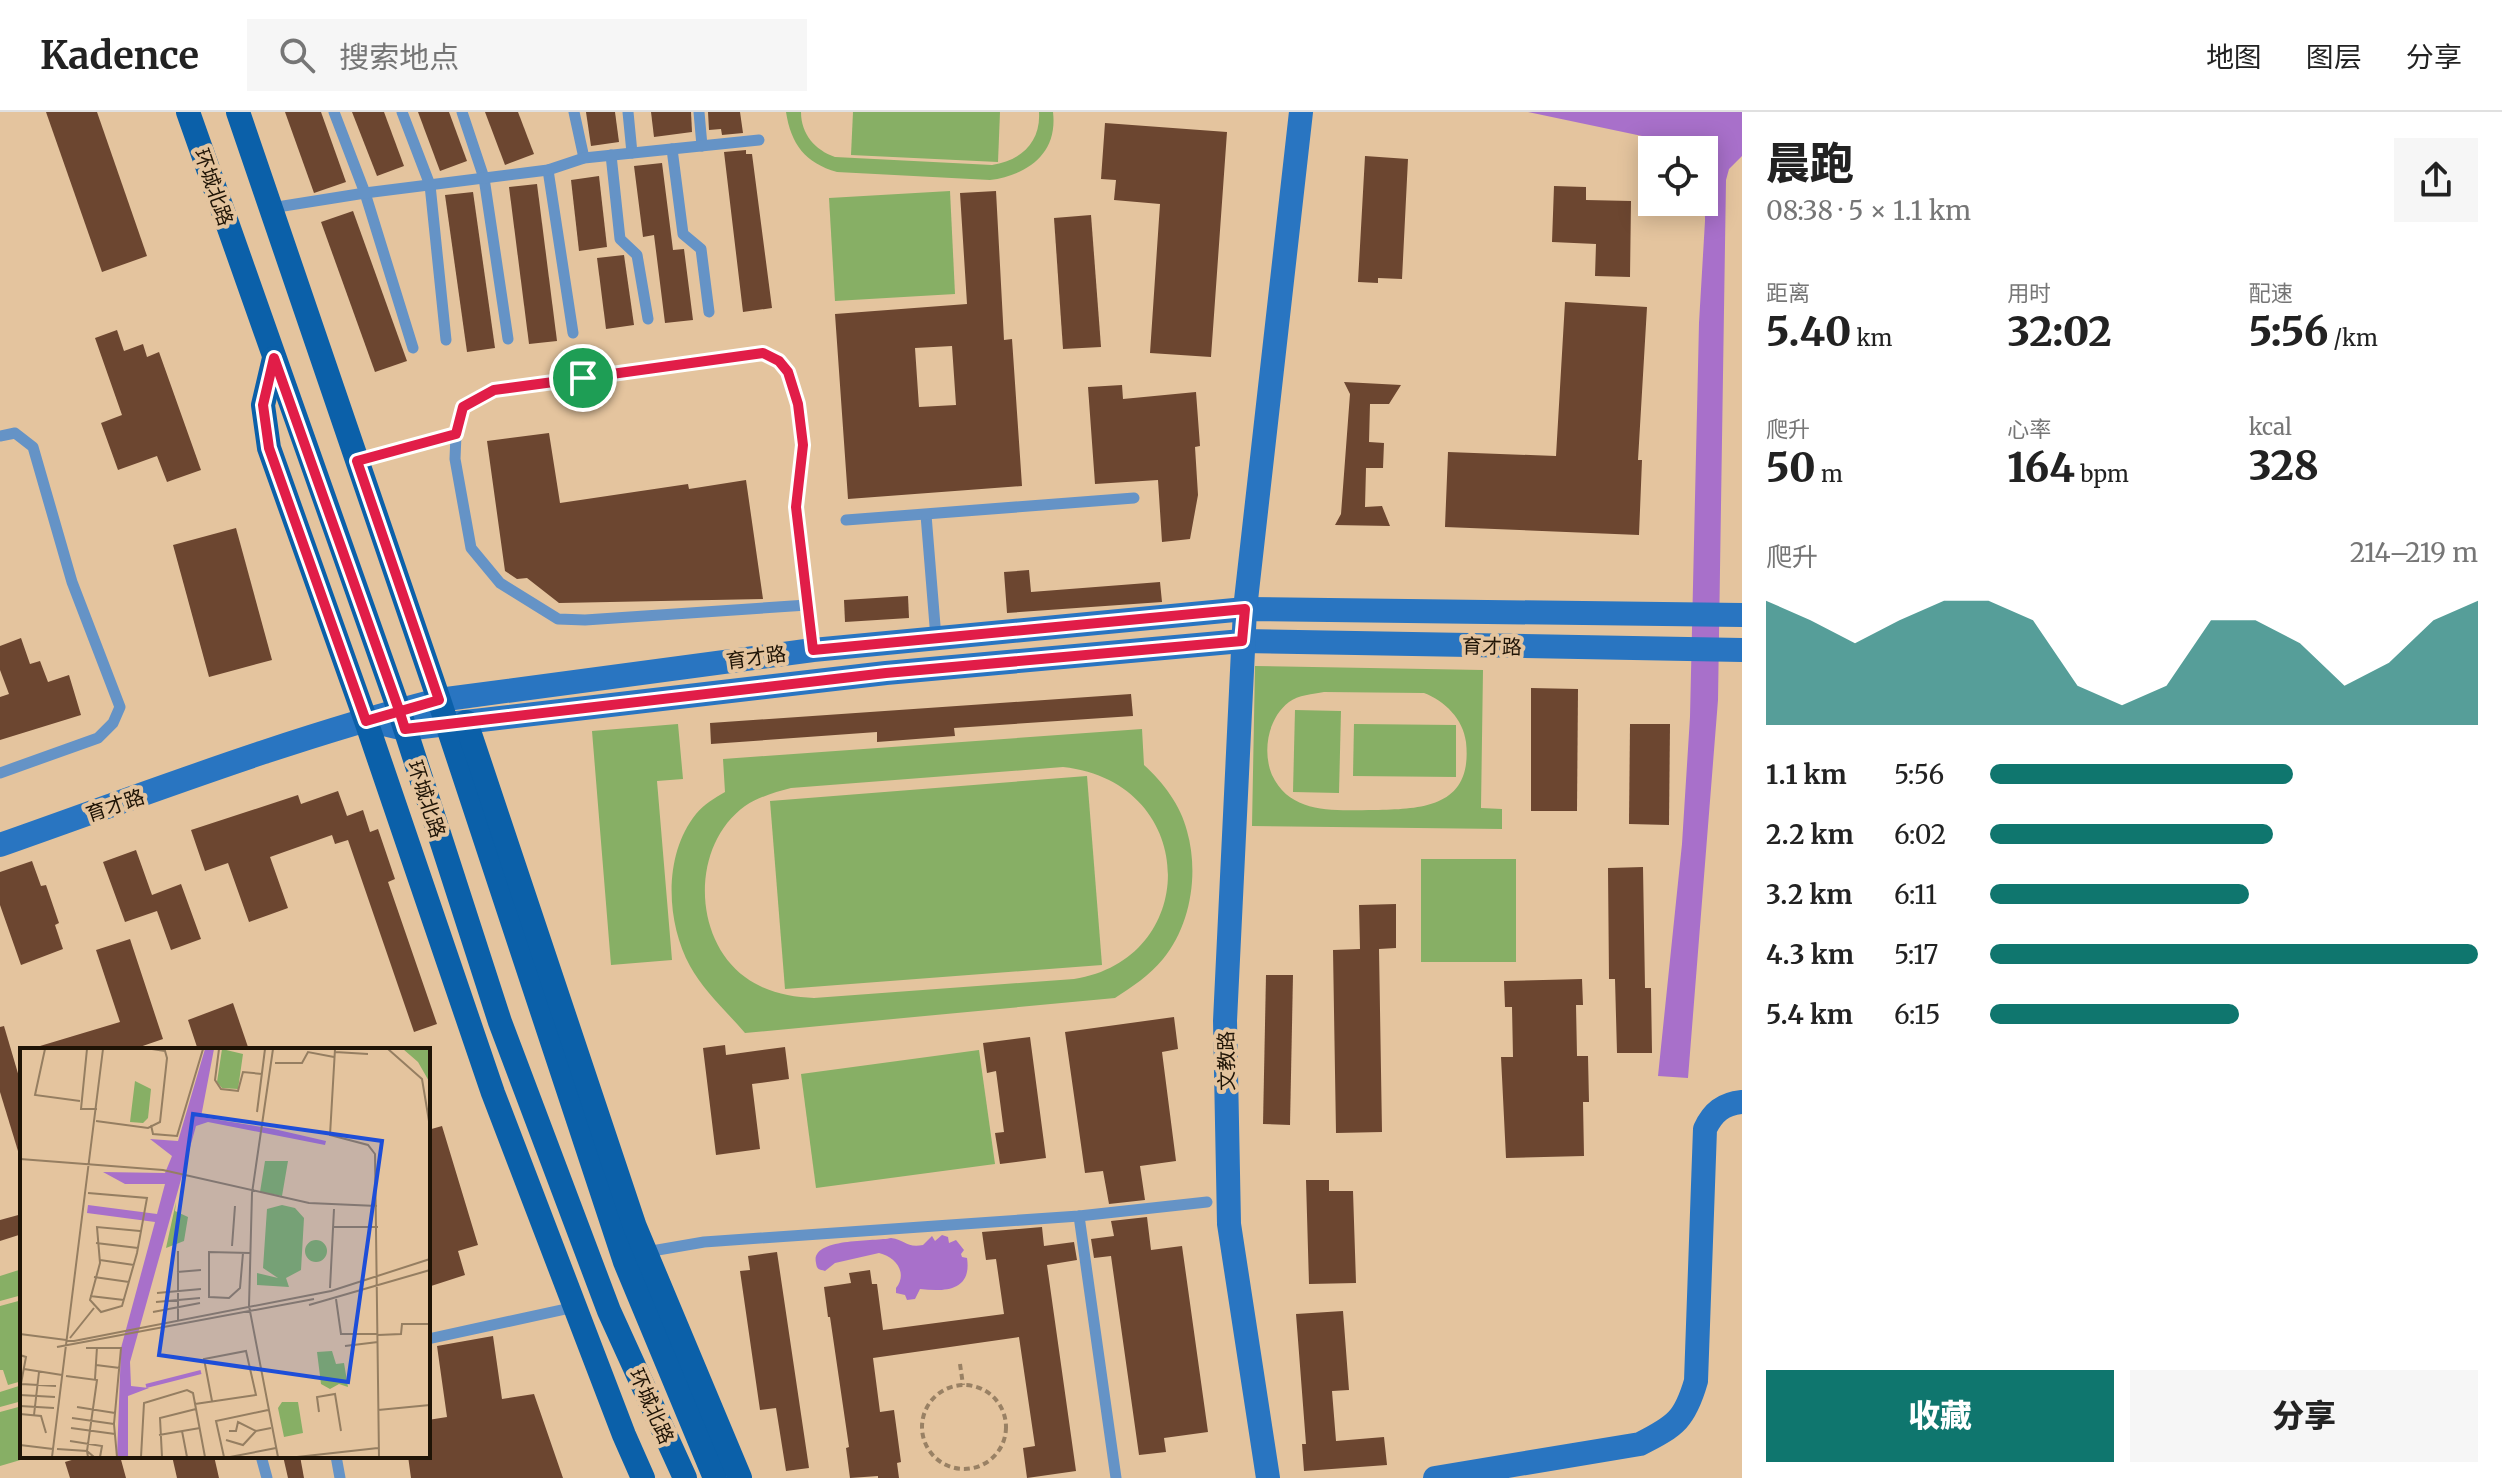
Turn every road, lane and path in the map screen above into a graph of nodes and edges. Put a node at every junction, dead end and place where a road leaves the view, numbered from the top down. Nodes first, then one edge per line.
1 (188, 112) edge
2 (238, 112) edge
3 (334, 112) edge
4 (402, 112) edge
5 (462, 112) edge
6 (574, 112) edge
7 (628, 112) edge
8 (699, 112) edge
9 (1301, 113) edge
10 (759, 140) dead end
11 (702, 146) junction
12 (672, 149) junction
13 (632, 153) junction
14 (611, 155) junction
15 (584, 158) junction
16 (548, 170) junction
17 (484, 178) junction
18 (430, 185) junction
19 (365, 193) junction
20 (271, 208) junction
21 (709, 312) dead end
22 (648, 319) dead end
23 (573, 333) dead end
24 (508, 339) dead end
25 (446, 340) dead end
26 (413, 348) dead end
27 (274, 358) junction
28 (456, 434) junction
29 (0, 436) edge
30 (357, 461) junction
31 (1134, 498) dead end
32 (926, 515) junction
33 (846, 520) dead end
34 (807, 605) junction
35 (1245, 609) junction
36 (1742, 615) edge
37 (936, 638) junction
38 (1242, 641) junction
39 (813, 650) junction
40 (1742, 650) edge
41 (439, 700) junction
42 (402, 719) junction
43 (366, 721) junction
44 (456, 723) junction
45 (0, 773) edge
46 (0, 845) edge
47 (1742, 1102) edge
48 (1207, 1202) dead end
49 (1079, 1216) junction
50 (645, 1252) junction
51 (575, 1307) junction
52 (430, 1339) edge
53 (960, 1364) dead end
54 (963, 1385) junction
55 (262, 1458) edge
56 (336, 1458) edge
57 (971, 1468) junction
58 (267, 1478) edge
59 (340, 1478) edge
60 (643, 1478) edge
61 (685, 1478) edge
62 (715, 1478) edge
63 (740, 1478) edge
64 (972, 1478) edge
65 (1116, 1478) edge
66 (1268, 1478) edge
67 (1435, 1478) edge

1 - 27 main road, 环城北路
2 - 20 main road, 环城北路
3 - 19 lane
4 - 18 lane
5 - 17 lane
6 - 15 lane
7 - 13 lane
8 - 11 lane
9 - 35 main road
10 - 11 lane
11 - 12 lane
12 - 13 lane
12 - 21 lane
13 - 14 lane
14 - 15 lane
14 - 22 lane
15 - 16 lane
16 - 17 lane
16 - 23 lane
17 - 18 lane
17 - 24 lane
18 - 19 lane
18 - 25 lane
19 - 20 lane
19 - 26 lane
20 - 30 main road, 环城北路
27 - 42 main road, 环城北路
27 - 43 main road
28 - 30 lane
28 - 34 lane
28 - 34 lane
29 - 45 lane
30 - 41 main road, 环城北路
31 - 32 lane
32 - 33 lane
32 - 37 lane
34 - 39 lane
35 - 36 main road, 育才路
35 - 37 main road, 育才路
35 - 38 main road
37 - 39 main road, 育才路
38 - 40 main road, 育才路
38 - 44 main road, 育才路
38 - 66 main road, 文教路
39 - 41 main road, 育才路
41 - 42 main road, 育才路
41 - 44 main road, 环城北路
42 - 43 main road, 育才路
42 - 44 main road, 育才路
42 - 61 main road, 环城北路
43 - 46 main road, 育才路
43 - 51 main road
44 - 50 main road
44 - 62 main road, 环城北路
47 - 67 main road
48 - 49 lane
49 - 50 lane
49 - 65 lane
50 - 63 main road
51 - 52 lane
51 - 60 main road
53 - 54 path
54 - 57 path
54 - 57 path
55 - 58 lane
56 - 59 lane
57 - 64 path

